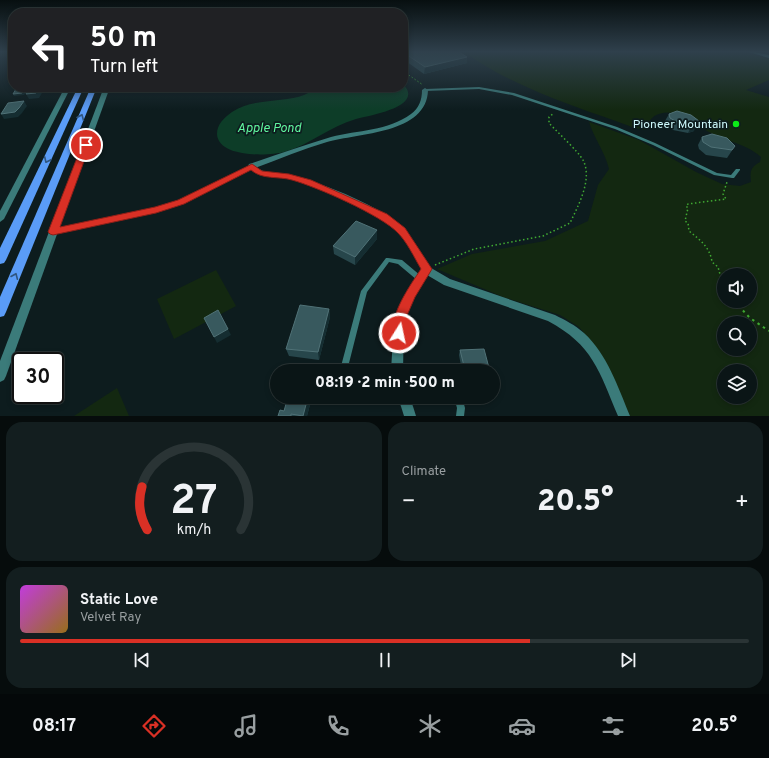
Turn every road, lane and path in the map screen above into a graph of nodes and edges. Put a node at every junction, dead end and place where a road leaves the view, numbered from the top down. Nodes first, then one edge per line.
1 (408, 74) edge
2 (425, 90) junction
3 (65, 92) edge
4 (79, 92) edge
5 (92, 92) edge
6 (105, 92) edge
7 (558, 109) junction
8 (252, 166) junction
9 (738, 170) dead end
10 (722, 176) junction
11 (0, 219) edge
12 (53, 232) junction
13 (0, 260) edge
14 (718, 268) edge
15 (426, 269) junction
16 (419, 278) junction
17 (741, 308) edge
18 (0, 312) edge
19 (769, 331) edge
20 (346, 364) edge
21 (397, 364) edge
22 (0, 376) edge
23 (406, 404) edge
24 (460, 404) edge
25 (410, 416) edge
26 (460, 416) edge
27 (624, 416) edge

1 - 2 path
2 - 7 lane
2 - 8 street
3 - 11 street
4 -> 13 main road
18 -> 5 main road
6 - 12 street
7 - 10 lane
7 - 15 path
8 - 12 lane
8 - 15 lane
9 - 10 lane
10 - 14 path
12 - 22 street
15 - 16 street
15 - 27 street
16 - 20 lane
16 - 21 street
17 - 19 path
23 - 25 street
24 - 26 lane

